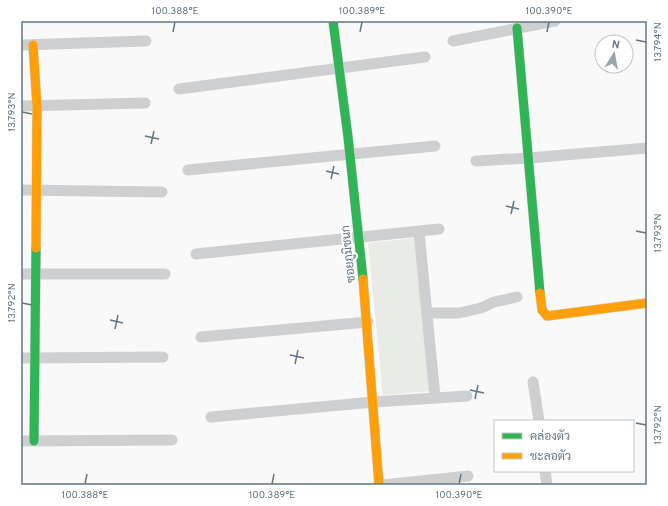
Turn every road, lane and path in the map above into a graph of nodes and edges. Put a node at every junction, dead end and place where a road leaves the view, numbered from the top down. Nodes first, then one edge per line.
1 (333, 21) edge
2 (555, 21) edge
3 (517, 28) junction
4 (146, 41) dead end
5 (453, 41) dead end
6 (21, 45) edge
7 (33, 45) junction
8 (425, 57) dead end
9 (340, 70) junction
10 (179, 89) dead end
11 (145, 103) dead end
12 (21, 106) edge
13 (36, 106) junction
14 (435, 146) dead end
15 (647, 148) edge
16 (351, 156) junction
17 (529, 158) junction
18 (476, 161) dead end
19 (188, 170) dead end
20 (21, 190) edge
21 (35, 190) junction
22 (162, 192) dead end
23 (439, 230) dead end
24 (419, 232) junction
25 (359, 239) junction
26 (196, 254) dead end
27 (21, 274) edge
28 (35, 274) junction
29 (165, 274) dead end
30 (517, 297) dead end
31 (647, 303) edge
32 (427, 313) junction
33 (368, 322) junction
34 (201, 337) dead end
35 (163, 357) dead end
36 (21, 358) edge
37 (34, 358) junction
38 (533, 382) dead end
39 (467, 396) dead end
40 (435, 397) junction
41 (374, 402) junction
42 (211, 417) dead end
43 (539, 420) edge
44 (172, 440) dead end
45 (21, 441) edge
46 (34, 441) junction
47 (545, 472) edge
48 (468, 476) dead end
49 (379, 485) edge
50 (383, 485) edge
51 (547, 485) edge

1 - 9 street, ซอยภูมิชนก
2 - 3 street
3 - 5 street
3 - 17 street
4 - 7 street
6 - 7 street
7 - 13 street
8 - 9 street
9 - 10 street
9 - 16 street, ซอยภูมิชนก
11 - 13 street
12 - 13 street
13 - 21 street
14 - 16 street
15 - 17 street
16 - 19 street
16 - 25 street, ซอยภูมิชนก
17 - 18 street
17 - 31 street
20 - 21 street
21 - 22 street
21 - 28 street
23 - 24 street
24 - 25 street
24 - 32 street
25 - 26 street
25 - 33 street, ซอยภูมิชนก
27 - 28 street
28 - 29 street
28 - 37 street
30 - 32 street
32 - 40 street
33 - 34 street
33 - 41 street, ซอยภูมิชนก
35 - 37 street
36 - 37 street
37 - 46 street
38 - 43 street
39 - 40 street
40 - 41 street
41 - 42 street
41 - 49 street, ซอยภูมิชนก
44 - 46 street
45 - 46 street
47 - 51 street
48 - 50 street

